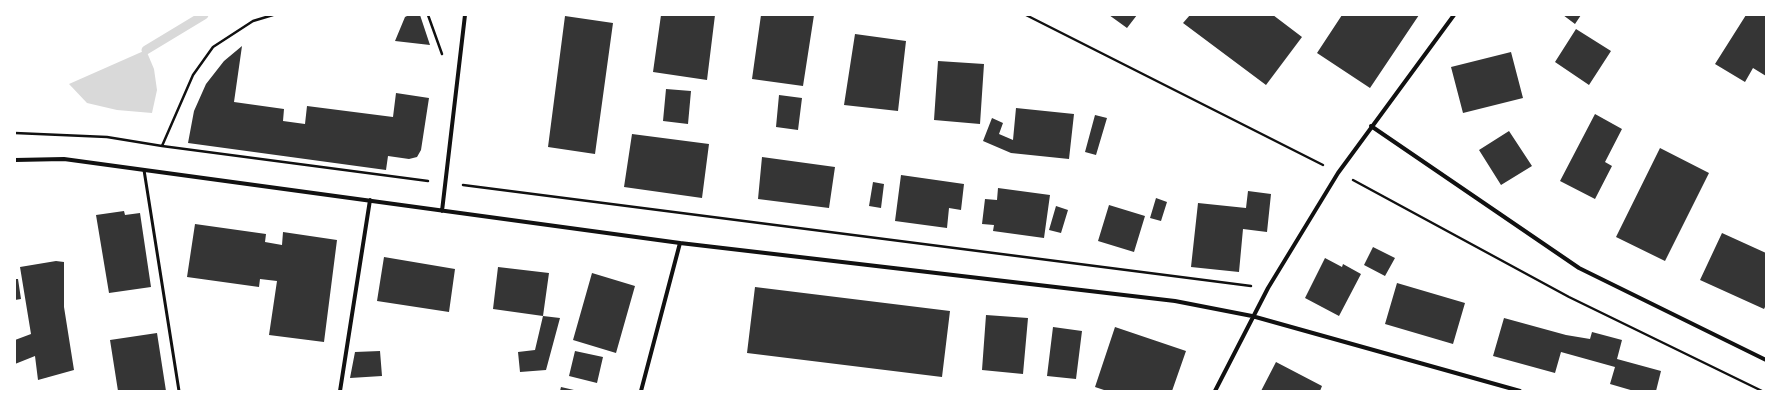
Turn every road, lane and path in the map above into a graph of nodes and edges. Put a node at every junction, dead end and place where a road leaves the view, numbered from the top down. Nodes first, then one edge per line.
1 (273, 15) edge
2 (428, 15) edge
3 (465, 15) edge
4 (1026, 15) edge
5 (1454, 15) edge
6 (443, 57) dead end
7 (1372, 126) junction
8 (15, 134) edge
9 (162, 146) junction
10 (15, 160) edge
11 (144, 170) junction
12 (428, 173) dead end
13 (1338, 173) junction
14 (427, 180) junction
15 (445, 183) junction
16 (370, 200) junction
17 (442, 210) junction
18 (680, 243) junction
19 (1268, 288) junction
20 (1252, 316) junction
21 (1766, 360) edge
22 (179, 391) edge
23 (340, 391) edge
24 (641, 391) edge
25 (1215, 391) edge
26 (1520, 391) edge
27 (1762, 391) edge

1 - 9 path
2 - 6 path
3 - 15 street
4 - 13 path
5 - 7 street
7 - 13 street
7 - 21 street
8 - 9 path
9 - 14 path
10 - 11 street
11 - 16 street
11 - 22 lane
12 - 14 path
13 - 19 street
13 - 27 path
14 - 15 path
15 - 17 street
15 - 19 path
16 - 17 street
16 - 23 street
17 - 18 street
18 - 20 street
18 - 24 street
19 - 20 street
20 - 25 street
20 - 26 street

